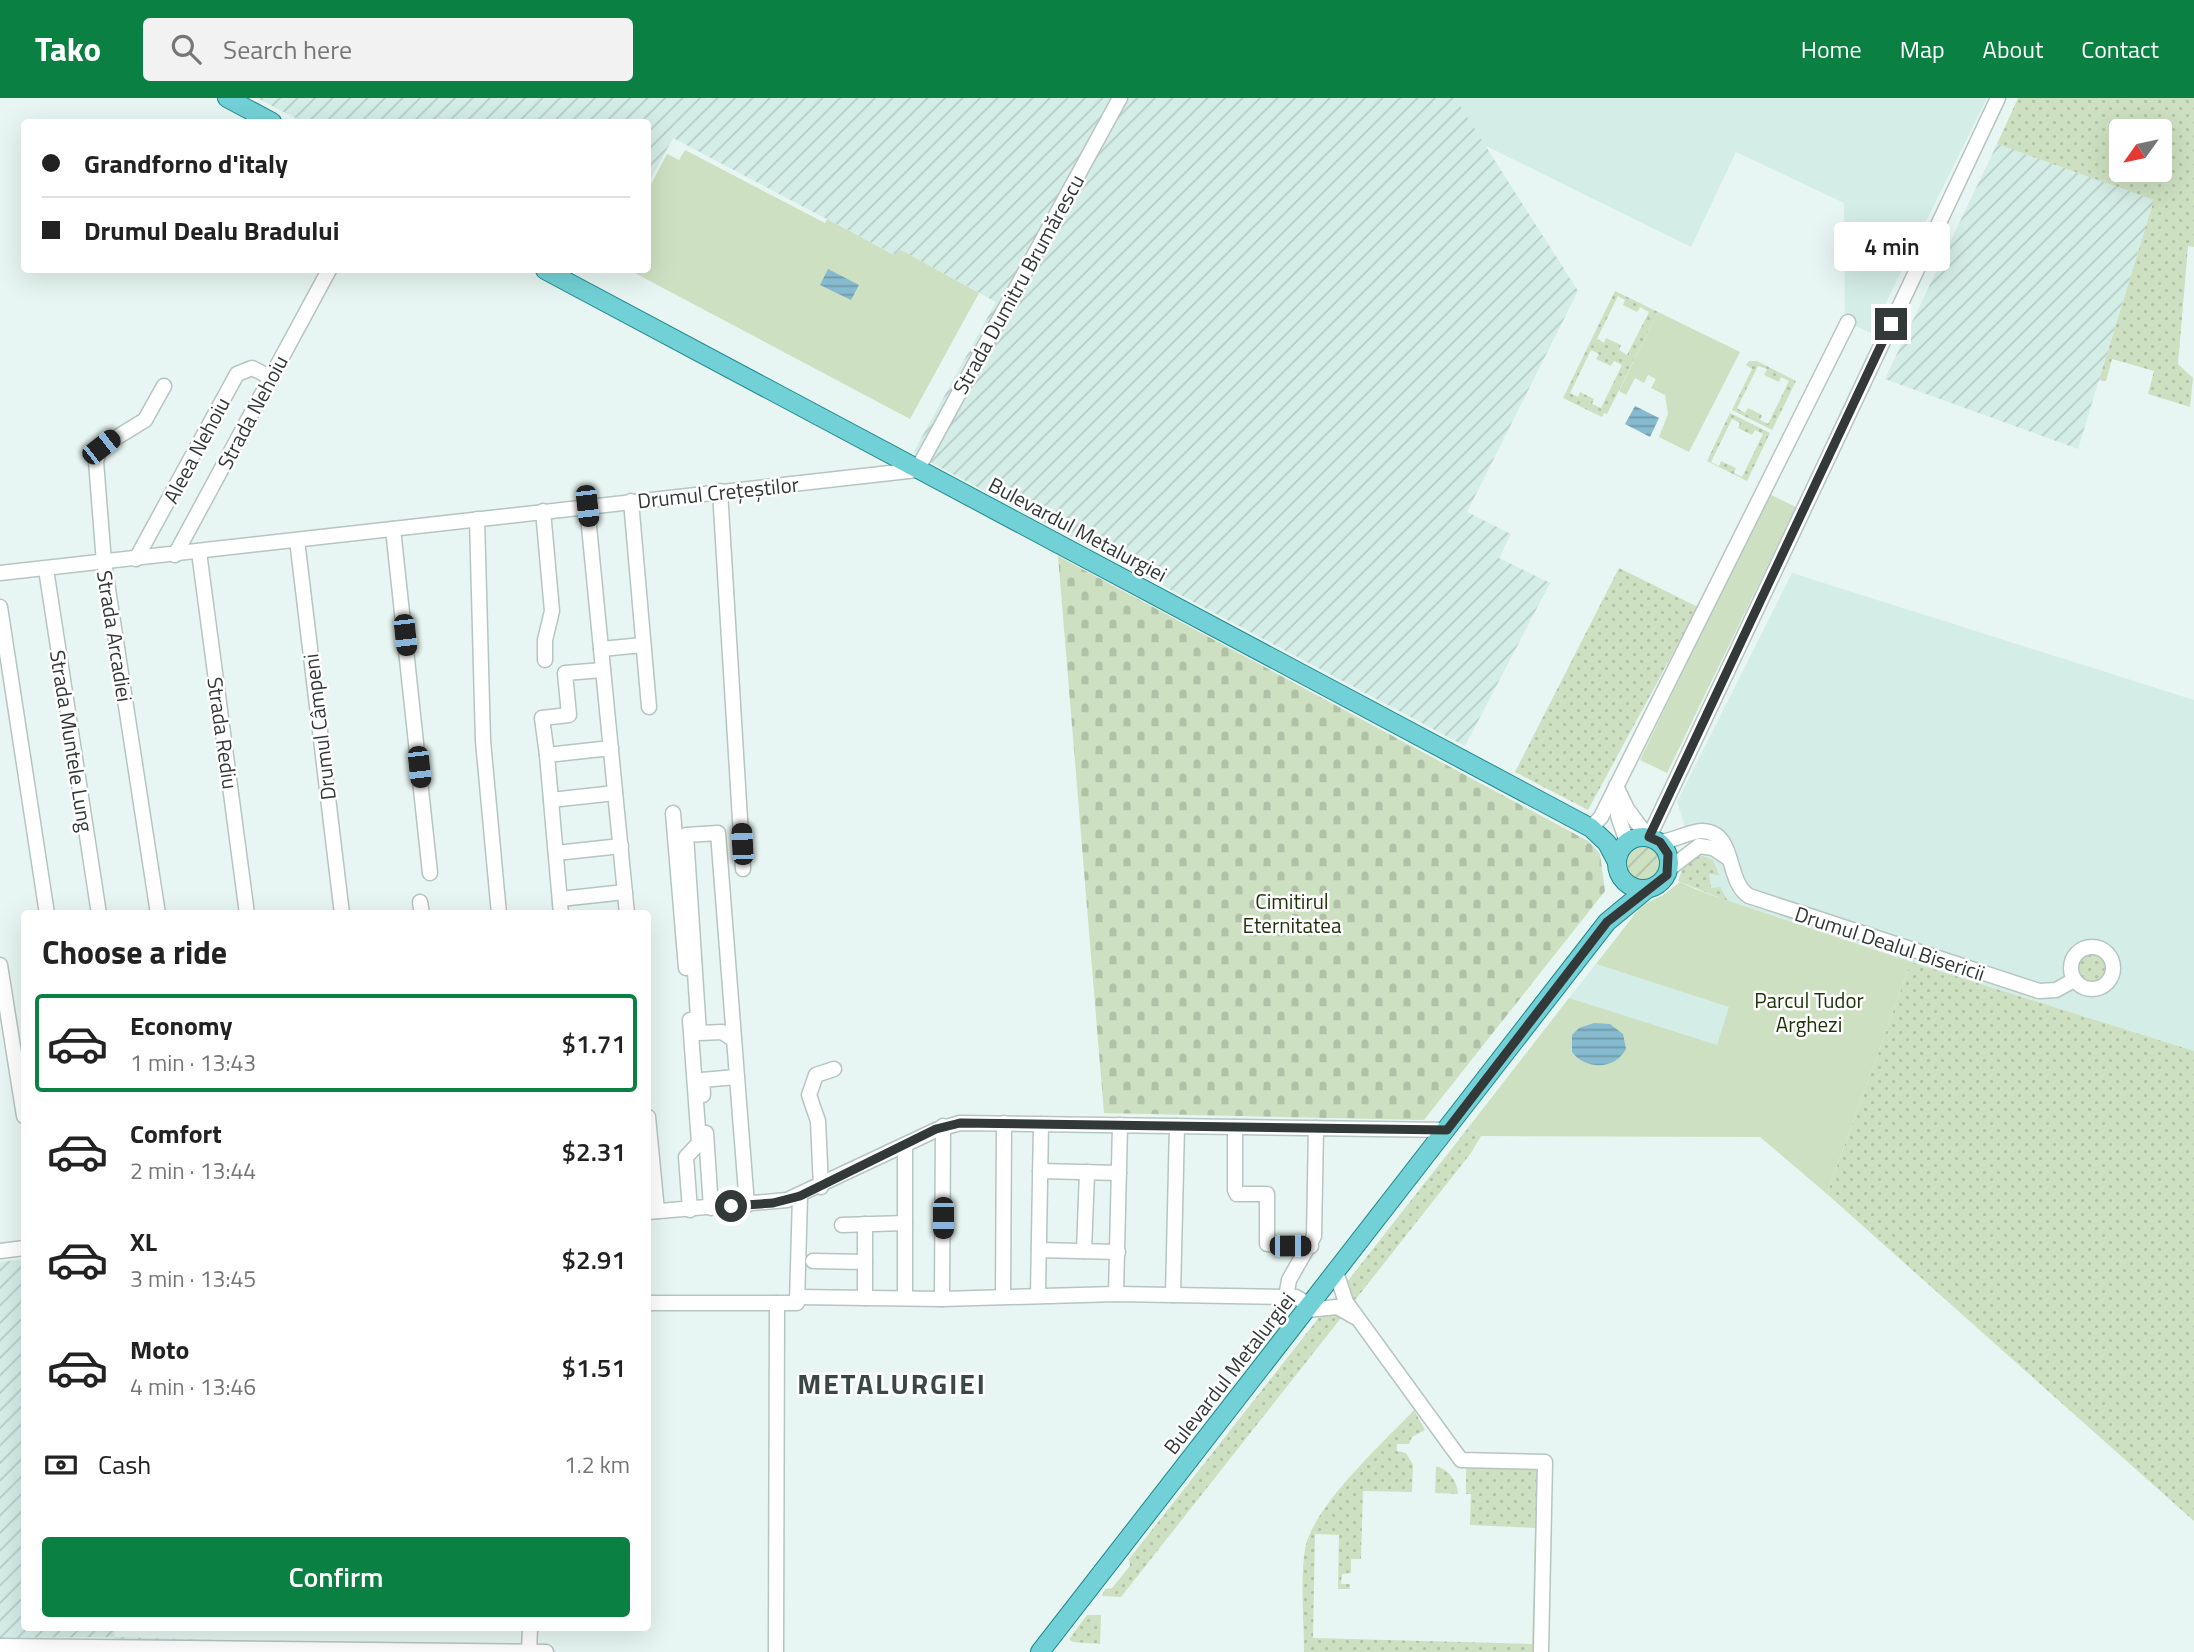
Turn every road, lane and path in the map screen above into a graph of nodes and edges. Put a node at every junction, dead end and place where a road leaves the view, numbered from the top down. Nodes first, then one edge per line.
1 (227, 98) edge
2 (1120, 98) edge
3 (1998, 98) edge
4 (266, 119) edge
5 (327, 273) edge
6 (551, 273) edge
7 (1848, 322) dead end
8 (271, 377) junction
9 (164, 386) dead end
10 (917, 470) junction
11 (720, 491) junction
12 (631, 501) junction
13 (587, 506) junction
14 (543, 512) junction
15 (477, 519) junction
16 (393, 529) junction
17 (297, 540) junction
18 (199, 552) junction
19 (175, 555) junction
20 (136, 559) junction
21 (104, 563) junction
22 (46, 569) junction
23 (0, 573) edge
24 (0, 607) edge
25 (643, 645) junction
26 (601, 649) junction
27 (545, 660) dead end
28 (603, 670) junction
29 (649, 707) dead end
30 (611, 748) junction
31 (547, 755) junction
32 (1616, 786) junction
33 (615, 793) junction
34 (551, 800) junction
35 (673, 813) dead end
36 (1596, 822) junction
37 (1652, 838) junction
38 (1627, 842) junction
39 (621, 846) junction
40 (556, 853) junction
41 (1728, 858) junction
42 (743, 869) dead end
43 (1669, 869) junction
44 (1619, 870) junction
45 (430, 873) dead end
46 (1647, 889) junction
47 (625, 892) junction
48 (561, 906) edge
49 (46, 910) edge
50 (98, 910) edge
51 (157, 910) edge
52 (246, 910) edge
53 (342, 910) edge
54 (499, 910) edge
55 (627, 910) edge
56 (1607, 922) junction
57 (0, 965) edge
58 (2074, 980) dead end
59 (733, 1033) junction
60 (834, 1069) dead end
61 (736, 1077) junction
62 (21, 1097) edge
63 (1004, 1123) junction
64 (1041, 1124) junction
65 (1120, 1125) junction
66 (943, 1126) junction
67 (1177, 1126) junction
68 (1235, 1127) junction
69 (1317, 1128) junction
70 (1447, 1130) junction
71 (905, 1145) junction
72 (1040, 1171) junction
73 (1087, 1172) junction
74 (1119, 1172) junction
75 (821, 1187) junction
76 (651, 1195) edge
77 (800, 1196) junction
78 (747, 1205) junction
79 (711, 1208) junction
80 (690, 1210) junction
81 (652, 1212) edge
82 (905, 1223) junction
83 (865, 1224) junction
84 (842, 1225) dead end
85 (1311, 1246) junction
86 (21, 1248) edge
87 (1039, 1250) junction
88 (0, 1251) edge
89 (1084, 1251) junction
90 (1118, 1252) junction
91 (813, 1261) dead end
92 (865, 1262) junction
93 (1336, 1272) junction
94 (1116, 1294) junction
95 (1173, 1295) junction
96 (1038, 1296) junction
97 (797, 1297) junction
98 (1003, 1297) junction
99 (1286, 1297) junction
100 (865, 1298) junction
101 (905, 1298) junction
102 (942, 1299) junction
103 (651, 1303) edge
104 (777, 1303) junction
105 (1309, 1308) junction
106 (1356, 1317) junction
107 (530, 1631) edge
108 (5, 1648) edge
109 (109, 1649) edge
110 (418, 1651) edge
111 (529, 1652) edge
112 (546, 1652) edge
113 (776, 1652) edge
114 (1040, 1652) edge
115 (1541, 1652) edge

1 - 4 main road
2 - 10 street, Strada Dumitru Brumărescu
3 - 37 street
5 - 8 street, Strada Nehoiu
6 - 10 main road, Bulevardul Metalurgiei
7 - 32 street
8 - 19 street, Strada Nehoiu
8 - 20 street, Aleea Nehoiu
9 - 21 street, Strada Arcadiei
10 - 11 street, Drumul Crețeștilor
10 - 36 main road, Bulevardul Metalurgiei
11 - 12 street, Drumul Crețeștilor
11 - 42 street
12 - 13 street, Drumul Crețeștilor
12 - 25 street
13 - 14 street, Drumul Crețeștilor
13 - 26 street
14 - 15 street, Drumul Crețeștilor
14 - 27 street
15 - 16 street, Drumul Crețeștilor
15 - 54 street
16 - 17 street, Drumul Crețeștilor
16 - 45 street
17 - 18 street, Drumul Crețeștilor
17 - 53 street, Drumul Câmpeni
18 - 19 street, Drumul Crețeștilor
18 - 52 street, Strada Rediu
19 - 20 street, Drumul Crețeștilor
20 - 21 street, Drumul Crețeștilor
21 - 22 street, Drumul Crețeștilor
21 - 51 street, Strada Arcadiei
22 - 23 street, Drumul Crețeștilor
22 - 50 street, Strada Muntele Lung
24 - 49 street
25 - 26 street
25 - 29 street
26 - 28 street
28 - 30 street
28 - 31 street
30 - 31 street
30 - 33 street
31 - 34 street
32 - 36 street
32 - 37 street
32 - 38 street
33 - 34 street
33 - 39 street
34 - 40 street
35 - 80 street
36 - 38 main road, Bulevardul Metalurgiei
36 - 44 main road, Bulevardul Metalurgiei
37 - 38 main road
37 - 41 street, Drumul Dealul Bisericii
37 - 43 main road
38 - 44 main road
39 - 40 street
39 - 47 street
40 - 48 street
41 - 43 street
41 - 58 street, Drumul Dealul Bisericii
43 - 46 main road
44 - 46 main road
44 - 56 main road, Bulevardul Metalurgiei
46 - 56 main road, Bulevardul Metalurgiei
47 - 48 street
47 - 55 street
56 - 70 main road, Bulevardul Metalurgiei
57 - 62 street
59 - 59 street
59 - 61 street
60 - 75 street
61 - 78 street
61 - 79 street
63 - 64 street
63 - 66 street
63 - 98 street
64 - 65 street
64 - 72 street
65 - 67 street
65 - 74 street
66 - 71 street
66 - 102 street
67 - 68 street
67 - 95 street
68 - 69 street
68 - 85 street
69 - 70 street
69 - 85 street
70 - 93 main road, Bulevardul Metalurgiei
71 - 75 street
71 - 82 street
72 - 73 street
72 - 87 street
73 - 74 street
73 - 89 street
74 - 90 street
75 - 77 street
76 - 81 street
77 - 78 street
77 - 97 street
78 - 79 street
79 - 80 street
80 - 81 street
82 - 83 street
82 - 101 street
83 - 84 street
83 - 92 street
85 - 99 street
86 - 88 street
87 - 89 street
87 - 96 street
89 - 90 street
90 - 94 street
91 - 92 street
92 - 100 street
93 - 105 main road, Bulevardul Metalurgiei
93 - 106 street
94 - 95 street
94 - 96 street
95 - 99 street
96 - 98 street
97 - 100 street
97 - 104 street
98 - 102 street
99 - 105 street
100 - 101 street
101 - 102 street
103 - 104 street
104 - 113 street
105 - 106 street
105 - 114 main road, Bulevardul Metalurgiei
106 - 115 street
107 - 111 street
108 - 109 street
109 - 110 street
110 - 111 street
111 - 112 street

